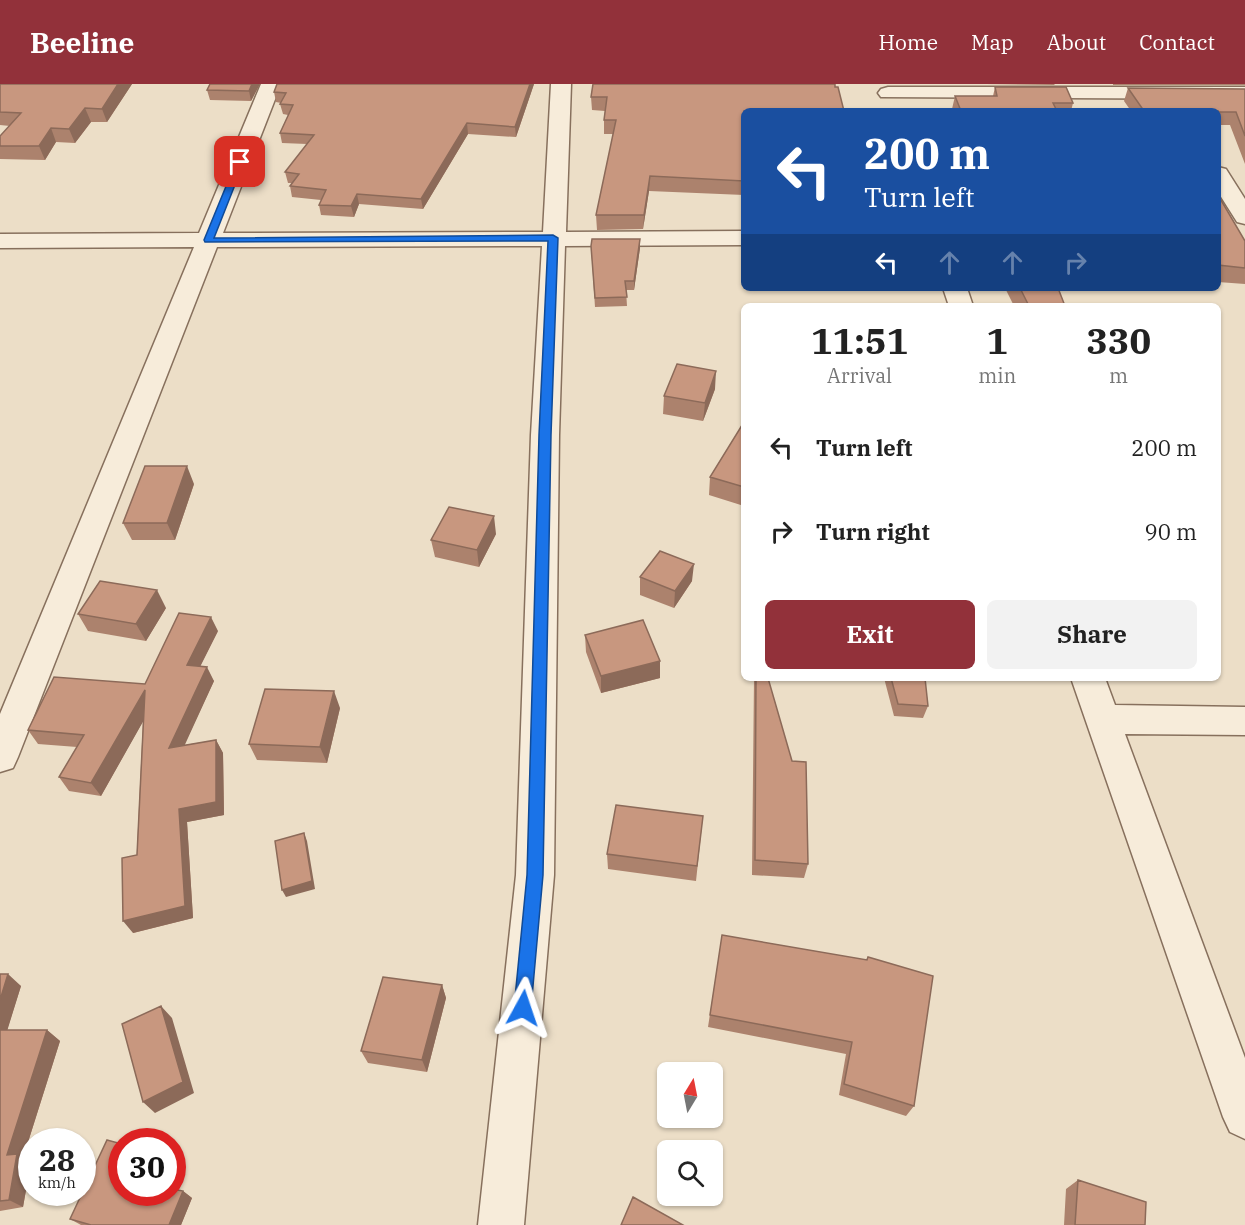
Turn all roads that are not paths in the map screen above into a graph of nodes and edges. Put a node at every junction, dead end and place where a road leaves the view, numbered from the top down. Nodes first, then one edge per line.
1 (271, 84) edge
2 (561, 84) edge
3 (1245, 93) edge
4 (1168, 94) junction
5 (889, 96) edge
6 (1177, 108) edge
7 (1221, 179) edge
8 (1245, 217) edge
9 (553, 238) junction
10 (741, 238) edge
11 (208, 240) junction
12 (0, 241) edge
13 (1089, 681) edge
14 (1102, 719) junction
15 (1245, 721) edge
16 (0, 758) edge
17 (1245, 1117) edge
18 (501, 1225) edge

1 - 11 street
2 - 9 street
3 - 4 street
4 - 5 street
4 - 6 street
7 - 8 street
9 - 10 street
9 - 11 street
9 - 18 street
11 - 12 street
11 - 16 street
13 - 14 street
14 - 15 street
14 - 17 street

